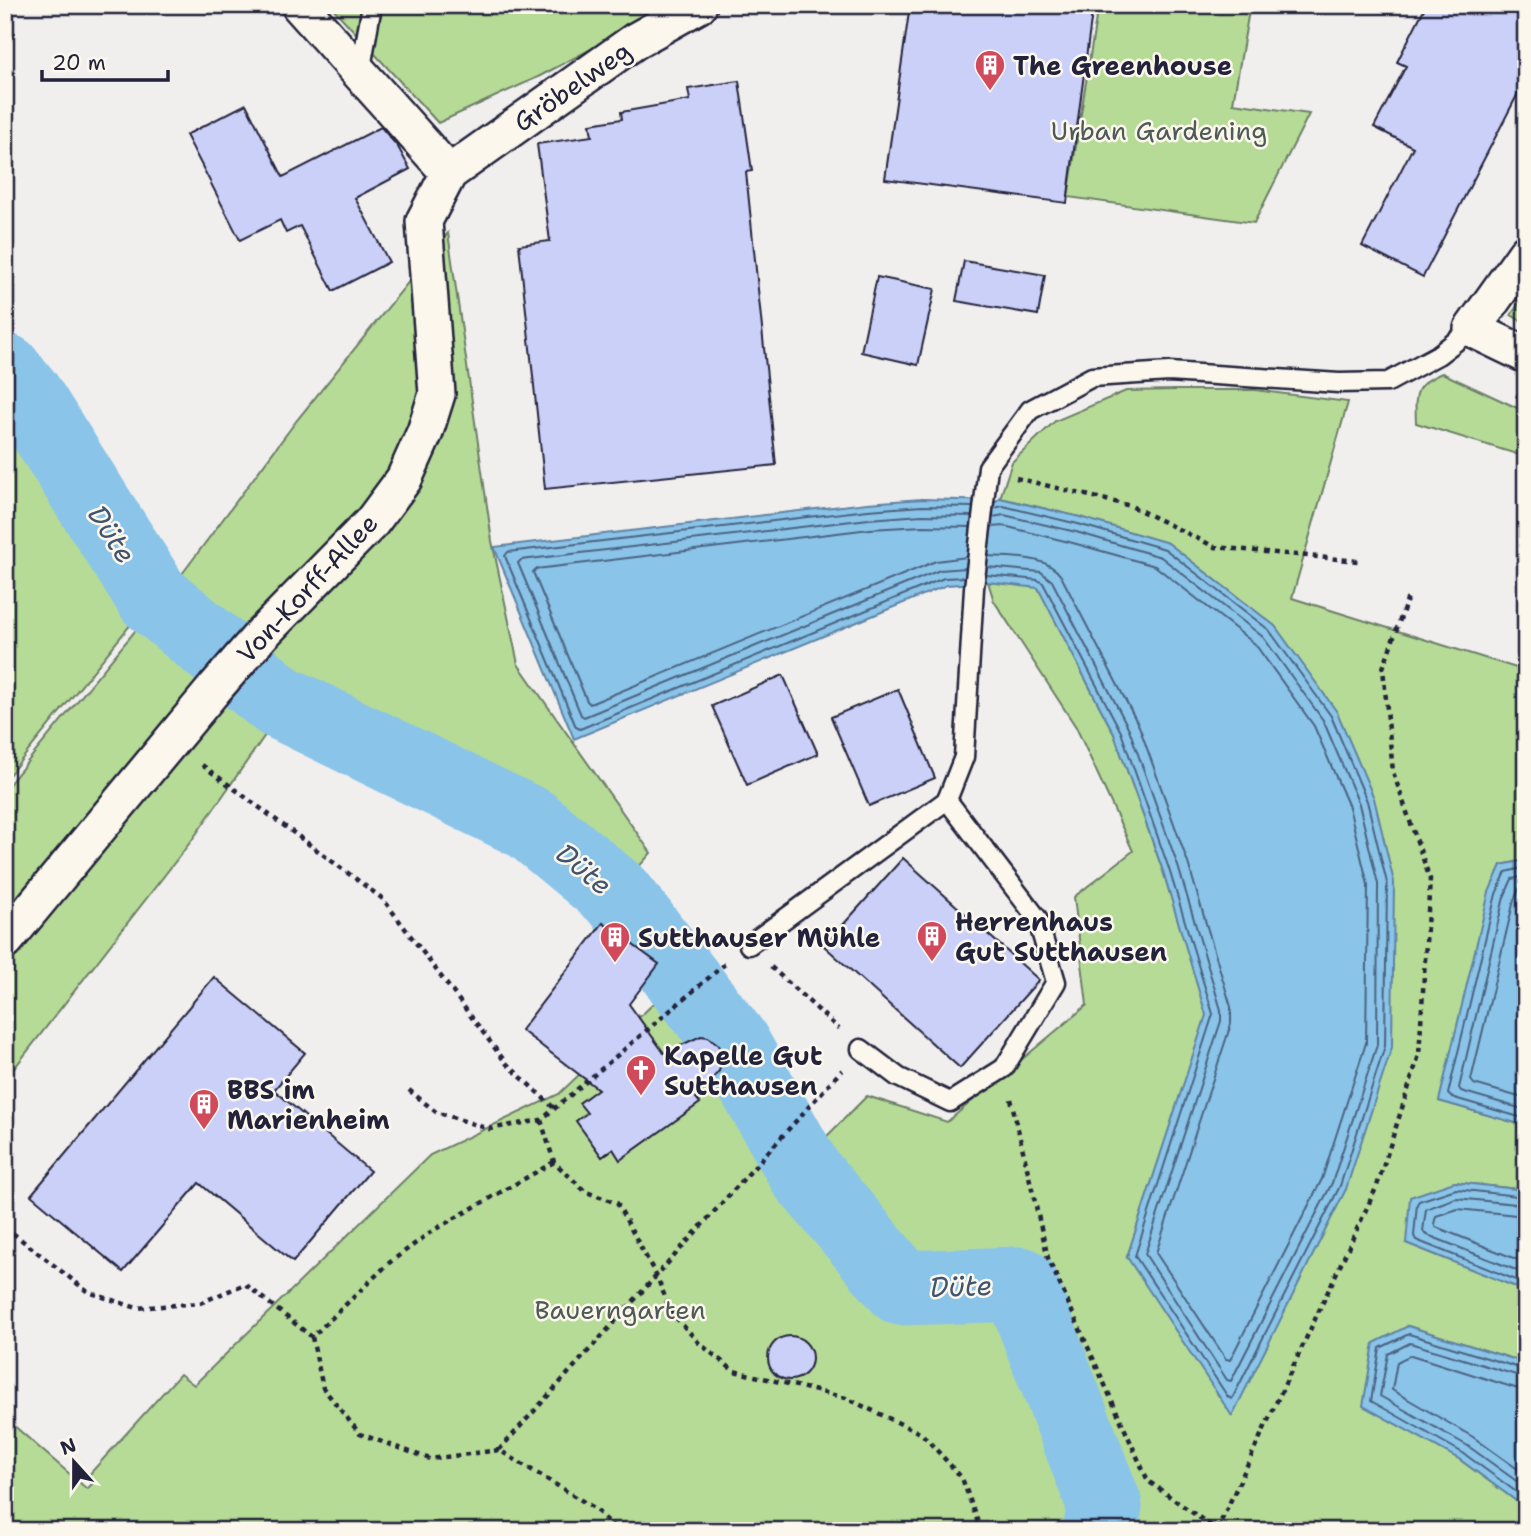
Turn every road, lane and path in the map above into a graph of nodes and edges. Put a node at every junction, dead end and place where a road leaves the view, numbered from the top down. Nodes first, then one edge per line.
1 (299, 5) edge
2 (372, 5) edge
3 (699, 5) edge
4 (360, 74) junction
5 (449, 173) junction
6 (1526, 253) edge
7 (1472, 329) junction
8 (1526, 355) edge
9 (987, 471) junction
10 (1358, 561) dead end
11 (1409, 594) dead end
12 (171, 742) junction
13 (947, 800) junction
14 (5, 941) edge
15 (749, 945) joint
16 (709, 976) dead end
17 (861, 1049) junction
18 (1003, 1068) junction
19 (409, 1090) dead end
20 (554, 1108) junction
21 (541, 1120) junction
22 (554, 1162) junction
23 (5, 1227) edge
24 (657, 1277) junction
25 (312, 1337) junction
26 (499, 1450) junction
27 (618, 1531) edge
28 (981, 1531) edge
29 (1217, 1531) edge

1 - 4 street
2 - 4 lane
3 - 5 street, Gröbelweg
4 - 5 street
5 - 12 street, Von-Korff-Allee
6 - 7 street
7 - 8 street
7 - 9 lane
9 - 10 path
9 - 13 lane
11 - 29 path
12 - 14 street, Von-Korff-Allee
12 - 20 path
13 - 15 lane
13 - 18 lane
15 - 17 path
16 - 20 path
17 - 18 lane
17 - 24 path
18 - 29 path
19 - 21 path
20 - 21 path
21 - 22 path
22 - 24 path
22 - 25 path
23 - 25 path
24 - 26 path
24 - 28 path
25 - 26 path
26 - 27 path

